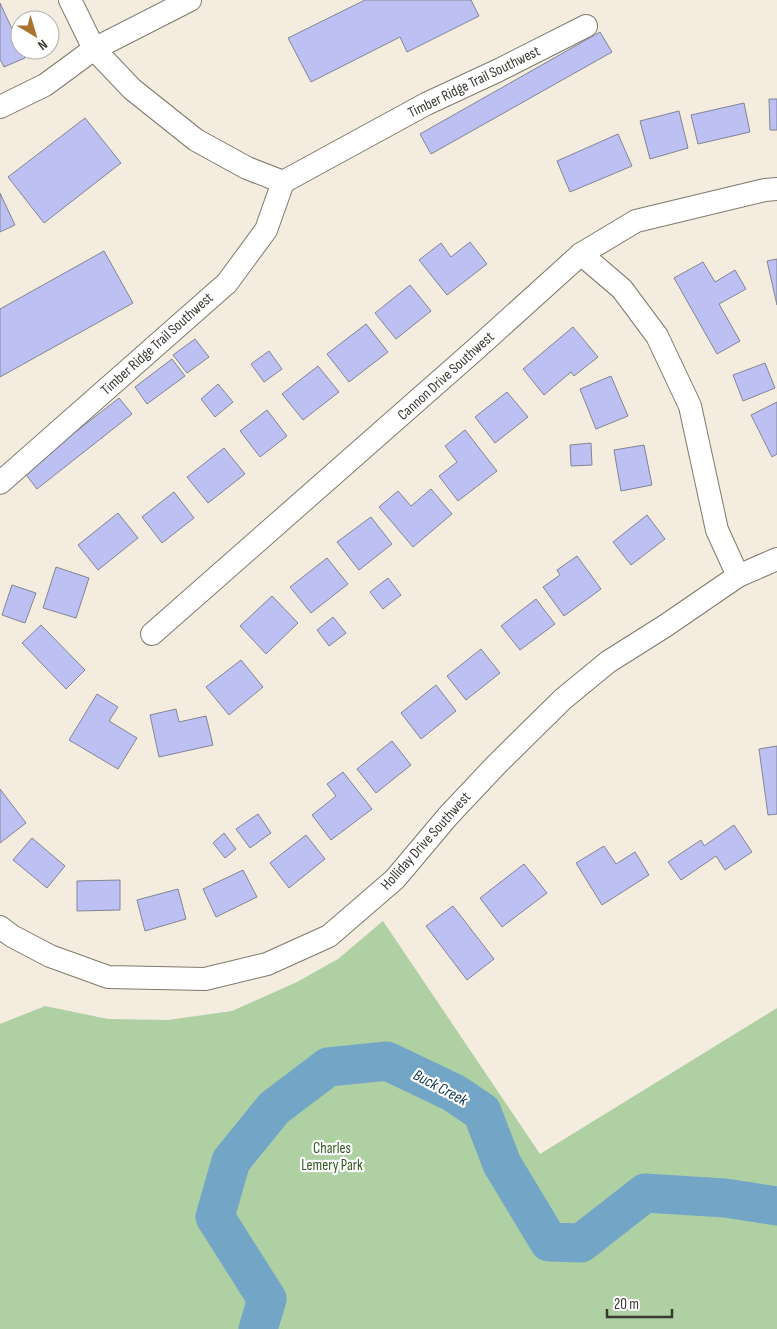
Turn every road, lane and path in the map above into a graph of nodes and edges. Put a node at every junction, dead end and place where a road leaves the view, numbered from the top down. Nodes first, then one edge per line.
1 (70, 0) edge
2 (190, 0) edge
3 (586, 26) dead end
4 (94, 49) junction
5 (1, 104) edge
6 (284, 182) junction
7 (777, 189) edge
8 (581, 254) junction
9 (0, 483) edge
10 (777, 559) edge
11 (738, 576) junction
12 (152, 634) dead end
13 (0, 927) edge

1 - 4 street
2 - 4 street
3 - 6 street, Timber Ridge Trail Southwest
4 - 5 street
4 - 6 street
6 - 9 street, Timber Ridge Trail Southwest
7 - 8 street, Cannon Drive Southwest
8 - 11 street
8 - 12 street, Cannon Drive Southwest
10 - 11 street, Holliday Drive Southwest
11 - 13 street, Holliday Drive Southwest

